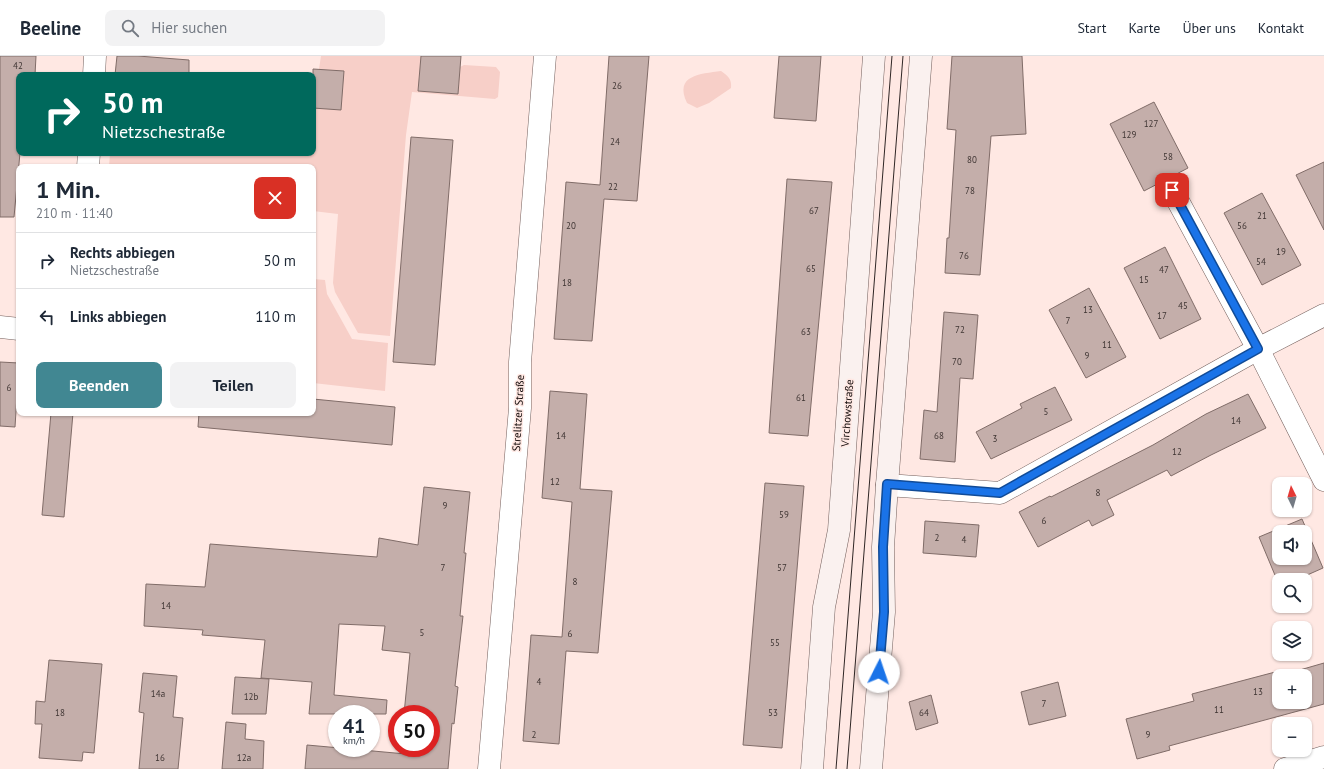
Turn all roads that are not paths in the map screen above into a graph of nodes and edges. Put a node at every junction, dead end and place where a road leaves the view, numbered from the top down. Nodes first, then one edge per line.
1 (95, 56) edge
2 (545, 56) edge
3 (874, 56) edge
4 (922, 56) edge
5 (94, 72) edge
6 (1172, 190) dead end
7 (1324, 315) edge
8 (0, 327) edge
9 (16, 329) edge
10 (1258, 349) junction
11 (1324, 480) edge
12 (887, 484) junction
13 (1324, 757) edge
14 (489, 769) edge
15 (812, 769) edge
16 (872, 769) edge
17 (1285, 769) edge

1 - 5 street
2 - 14 street, Strelitzer Straße
3 - 15 main road, Virchowstraße
4 - 12 main road
6 - 10 street
7 - 10 street
8 - 9 street
10 - 11 street
10 - 12 street
12 - 16 main road
13 - 17 street

